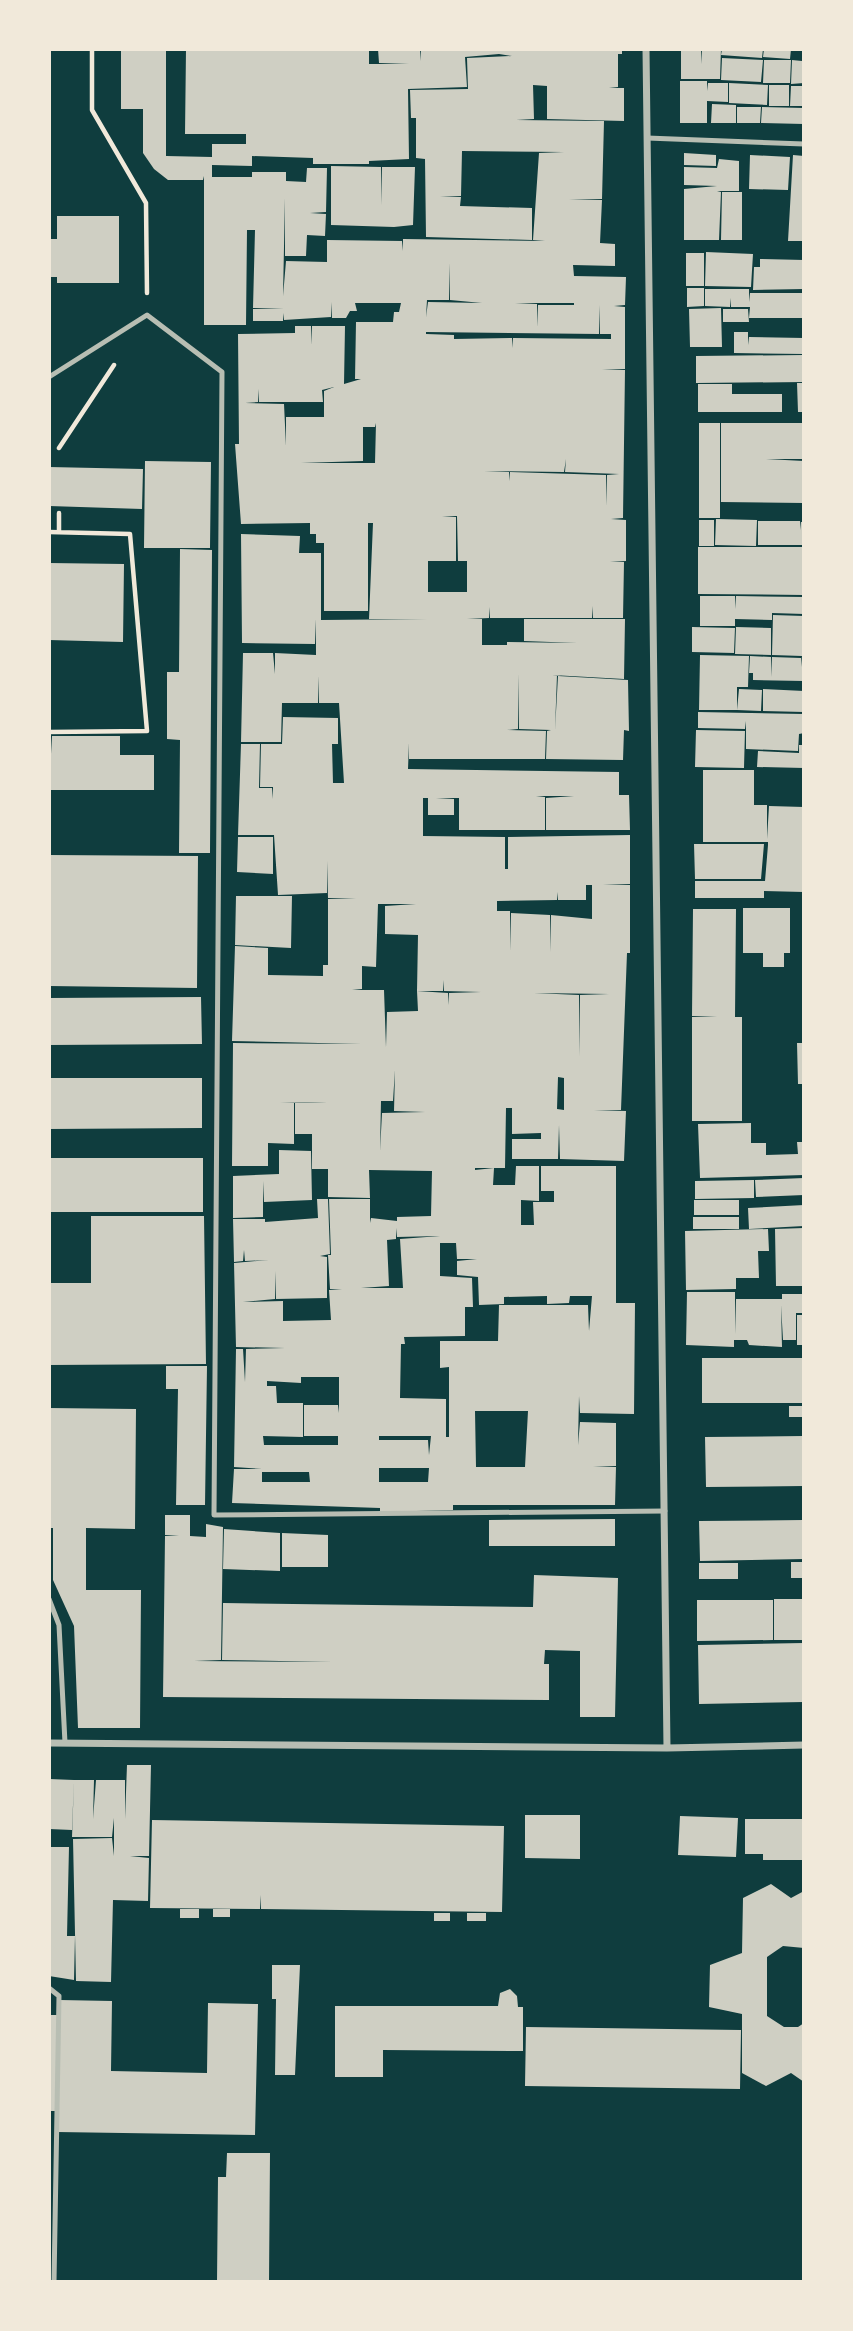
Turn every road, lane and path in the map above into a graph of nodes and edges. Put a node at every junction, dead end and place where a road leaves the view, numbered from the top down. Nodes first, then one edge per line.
1 (92, 49) edge
2 (646, 49) edge
3 (647, 138) junction
4 (804, 144) edge
5 (147, 315) junction
6 (117, 359) dead end
7 (49, 377) edge
8 (58, 448) dead end
9 (58, 513) dead end
10 (59, 531) junction
11 (49, 532) edge
12 (49, 732) edge
13 (665, 1511) junction
14 (49, 1599) edge
15 (49, 1743) edge
16 (65, 1743) junction
17 (804, 1745) edge
18 (667, 1748) junction
19 (49, 1988) edge
20 (54, 2282) edge

1 - 5 path
2 - 3 street
3 - 4 lane
3 - 13 street
5 - 7 lane
5 - 13 lane
6 - 8 path
9 - 10 path
10 - 11 path
10 - 12 path
13 - 18 street
14 - 16 lane
15 - 16 street
16 - 18 street
17 - 18 street
19 - 20 lane

